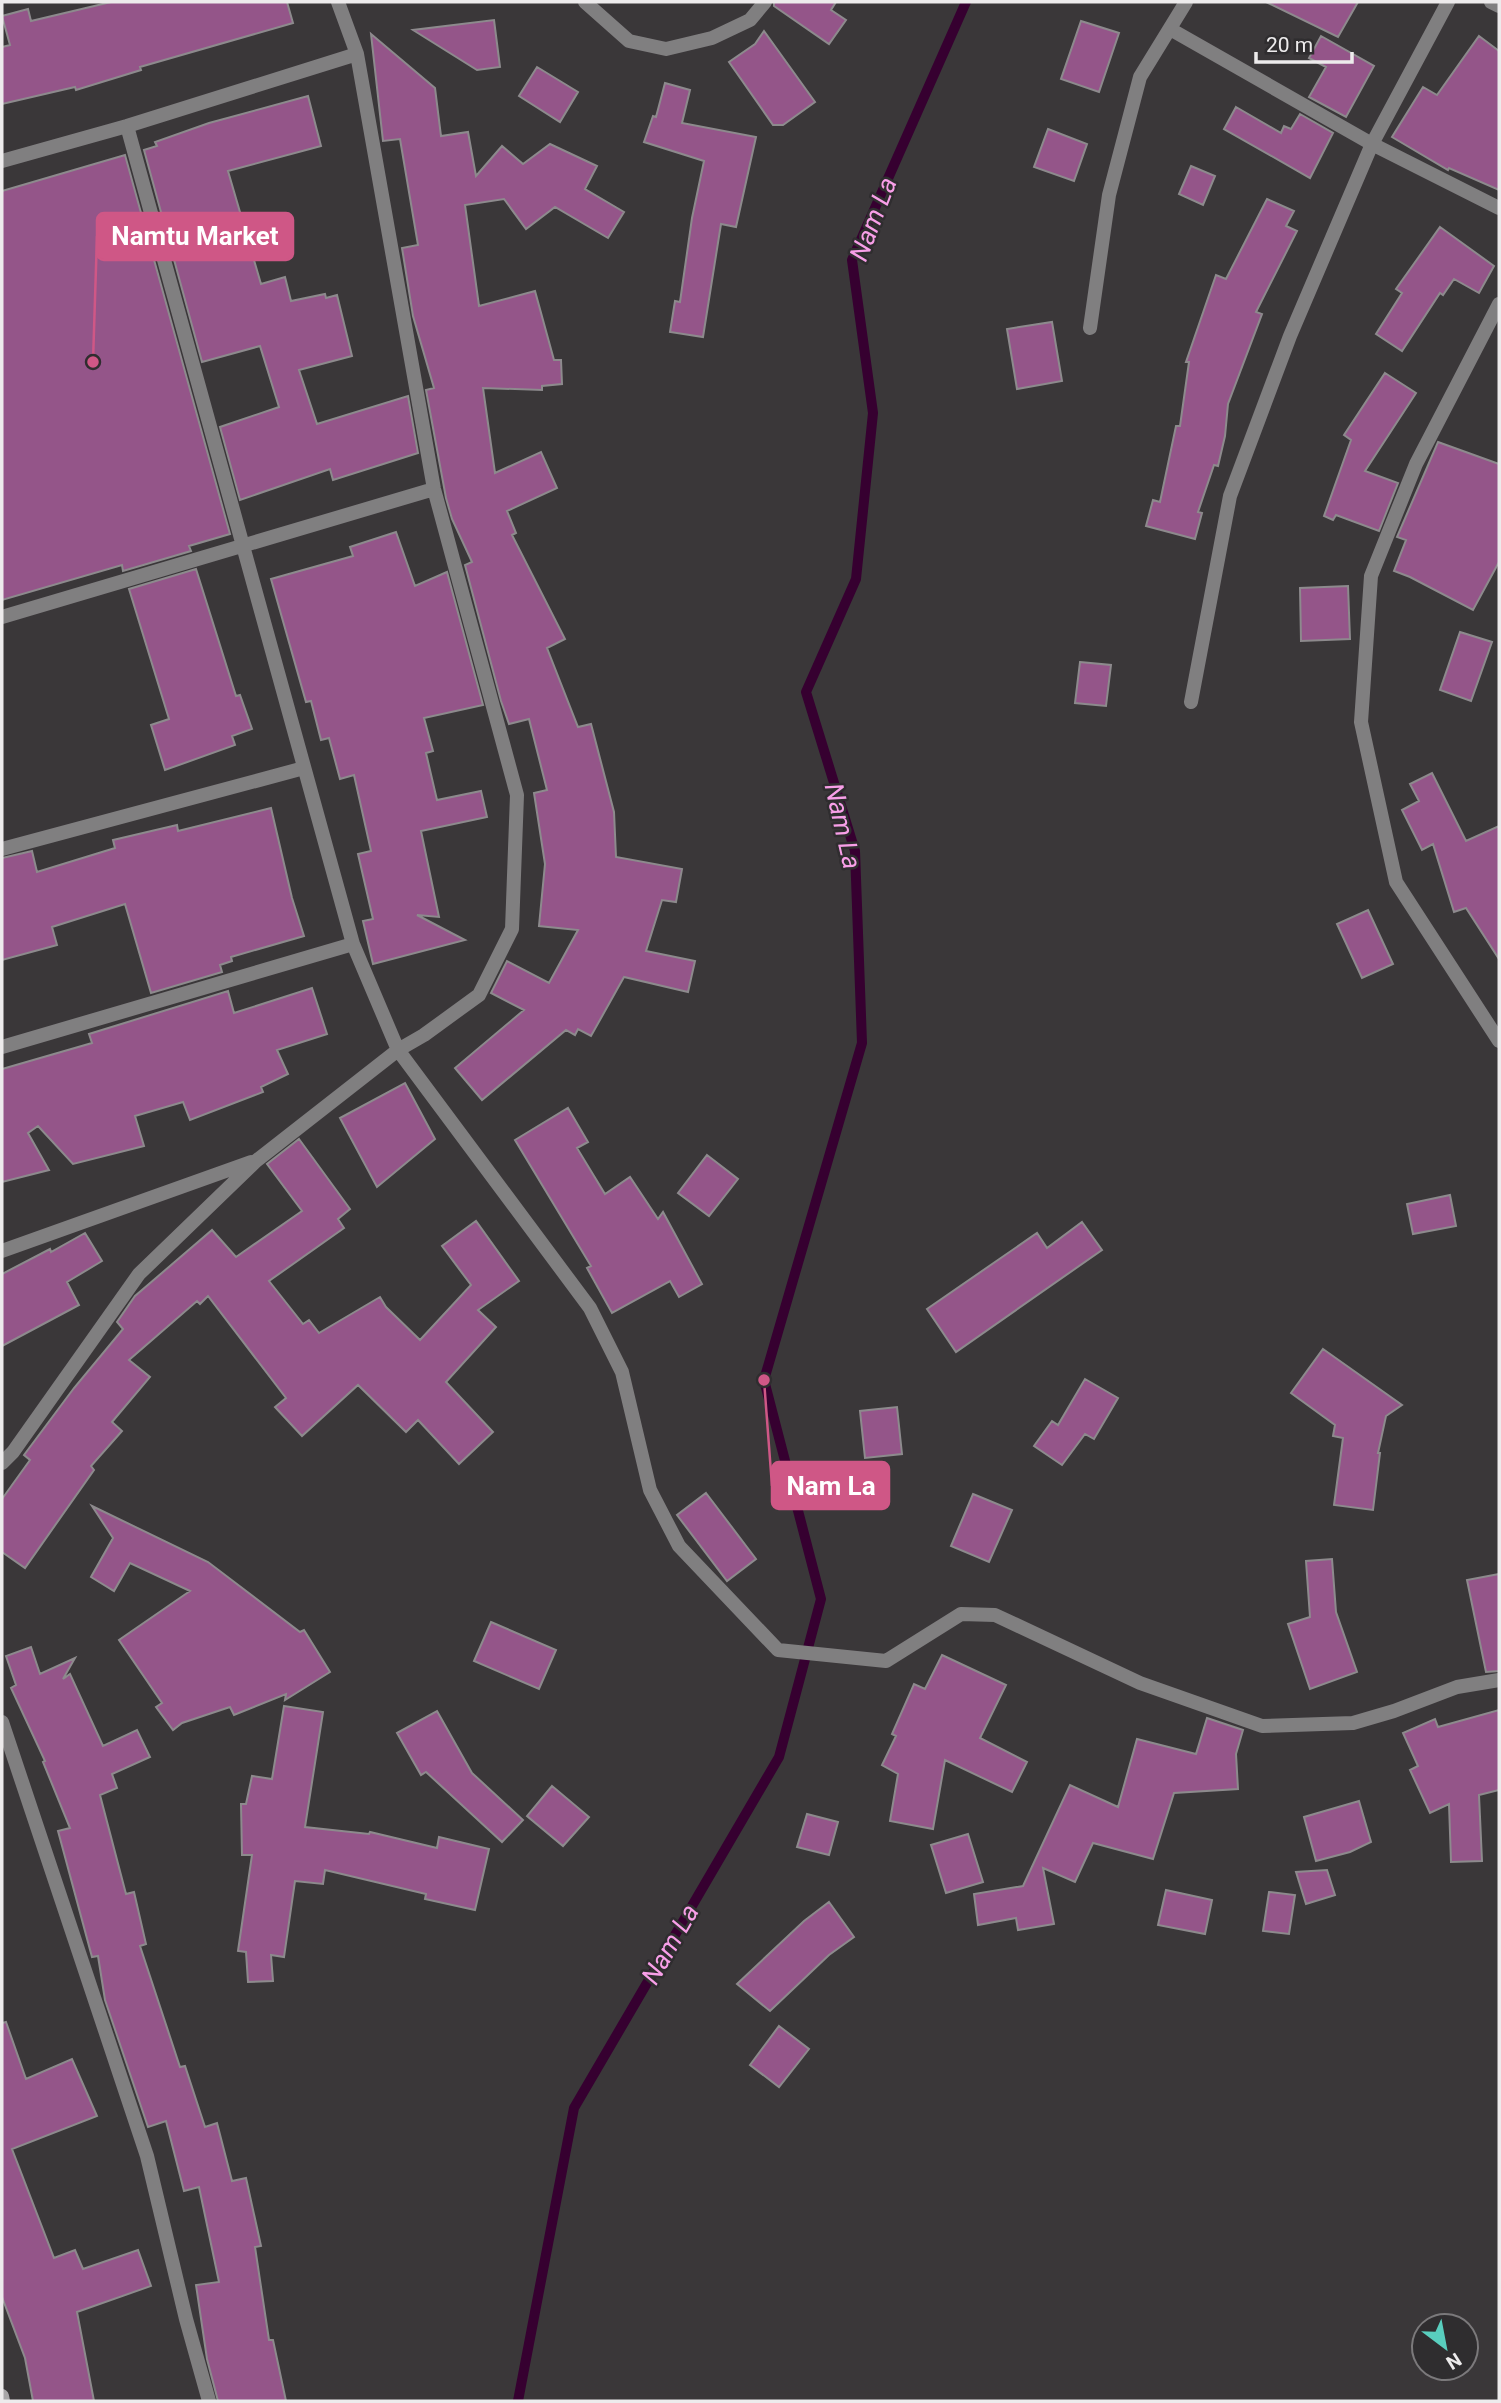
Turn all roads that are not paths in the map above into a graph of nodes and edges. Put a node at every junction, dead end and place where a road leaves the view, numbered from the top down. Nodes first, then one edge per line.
1 (338, 2) edge
2 (585, 2) edge
3 (765, 2) edge
4 (1186, 2) edge
5 (1448, 2) edge
6 (1491, 2) edge
7 (1499, 6) edge
8 (1170, 29) junction
9 (357, 54) junction
10 (127, 126) junction
11 (1372, 144) junction
12 (2, 160) edge
13 (1499, 208) edge
14 (1499, 304) edge
15 (1090, 328) dead end
16 (434, 489) junction
17 (242, 546) junction
18 (2, 617) edge
19 (1191, 702) dead end
20 (304, 768) junction
21 (2, 849) edge
22 (353, 944) junction
23 (1499, 1041) edge
24 (2, 1048) edge
25 (398, 1050) junction
26 (256, 1161) junction
27 (2, 1251) edge
28 (2, 1463) edge
29 (1499, 1680) edge
30 (2, 1722) edge
31 (2, 2396) edge
32 (3, 2401) edge
33 (209, 2401) edge

1 - 9 street
2 - 3 street
4 - 8 street
5 - 11 street
6 - 7 street
8 - 11 street
8 - 15 street
9 - 10 street
9 - 16 street
10 - 12 street
10 - 17 street
11 - 13 street
11 - 19 street
14 - 23 street
16 - 17 street
16 - 25 street
17 - 18 street
17 - 20 street
20 - 21 street
20 - 22 street
22 - 24 street
22 - 25 street
25 - 26 street
25 - 29 street
26 - 27 street
26 - 28 street
30 - 33 street
31 - 32 main road

